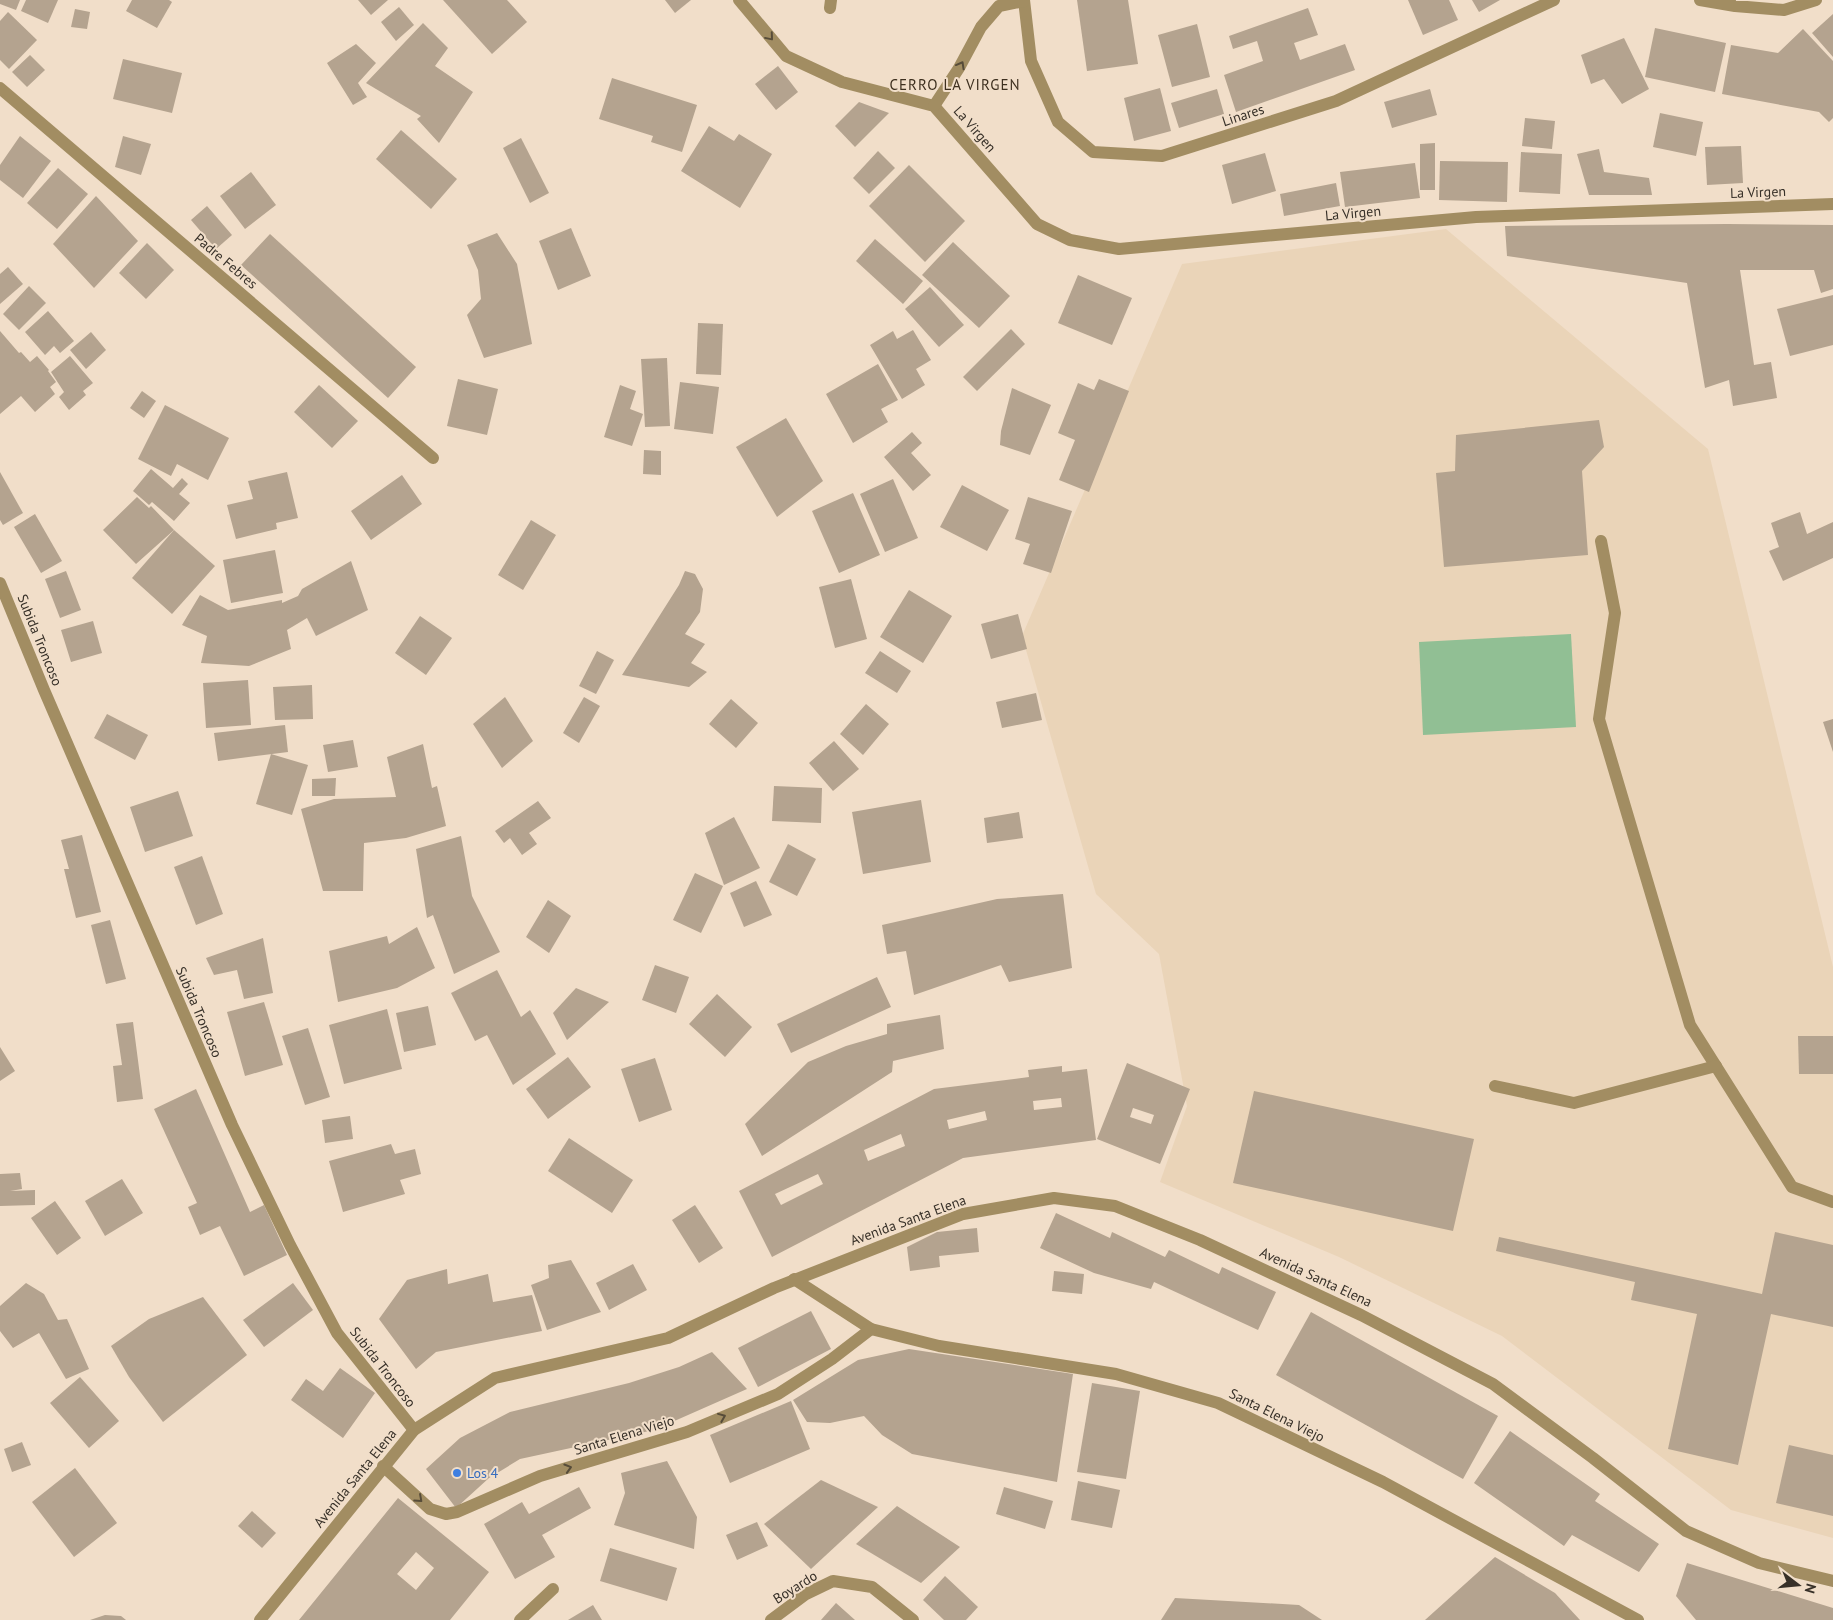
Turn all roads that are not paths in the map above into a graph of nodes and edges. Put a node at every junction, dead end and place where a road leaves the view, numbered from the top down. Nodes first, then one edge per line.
1 (739, 0) edge
2 (1024, 0) edge
3 (1554, 0) edge
4 (1700, 0) edge
5 (1816, 0) edge
6 (0, 88) edge
7 (934, 106) junction
8 (1833, 204) edge
9 (433, 458) dead end
10 (1601, 541) dead end
11 (0, 582) edge
12 (1716, 1066) junction
13 (1496, 1086) dead end
14 (1833, 1202) edge
15 (794, 1279) junction
16 (871, 1328) junction
17 (414, 1430) junction
18 (383, 1466) junction
19 (1833, 1581) edge
20 (553, 1589) dead end
21 (260, 1620) edge
22 (520, 1620) edge
23 (771, 1620) edge
24 (914, 1620) edge
25 (1638, 1620) edge

1 -> 7 street, La Virgen
2 - 3 street, Linares
7 -> 2 street, La Virgen
4 - 5 street
6 - 9 street, Padre Febres
7 - 8 street, La Virgen
10 - 12 street
11 - 17 street, Subida Troncoso
12 - 13 street
12 - 14 street
15 - 16 street, Santa Elena Viejo
15 - 17 street, Avenida Santa Elena
15 - 19 street, Avenida Santa Elena
18 -> 16 street, Santa Elena Viejo
16 - 25 street, Santa Elena Viejo
17 - 18 street, Avenida Santa Elena
18 - 21 street, Avenida Santa Elena
20 - 22 street
23 - 24 street, Boyardo

